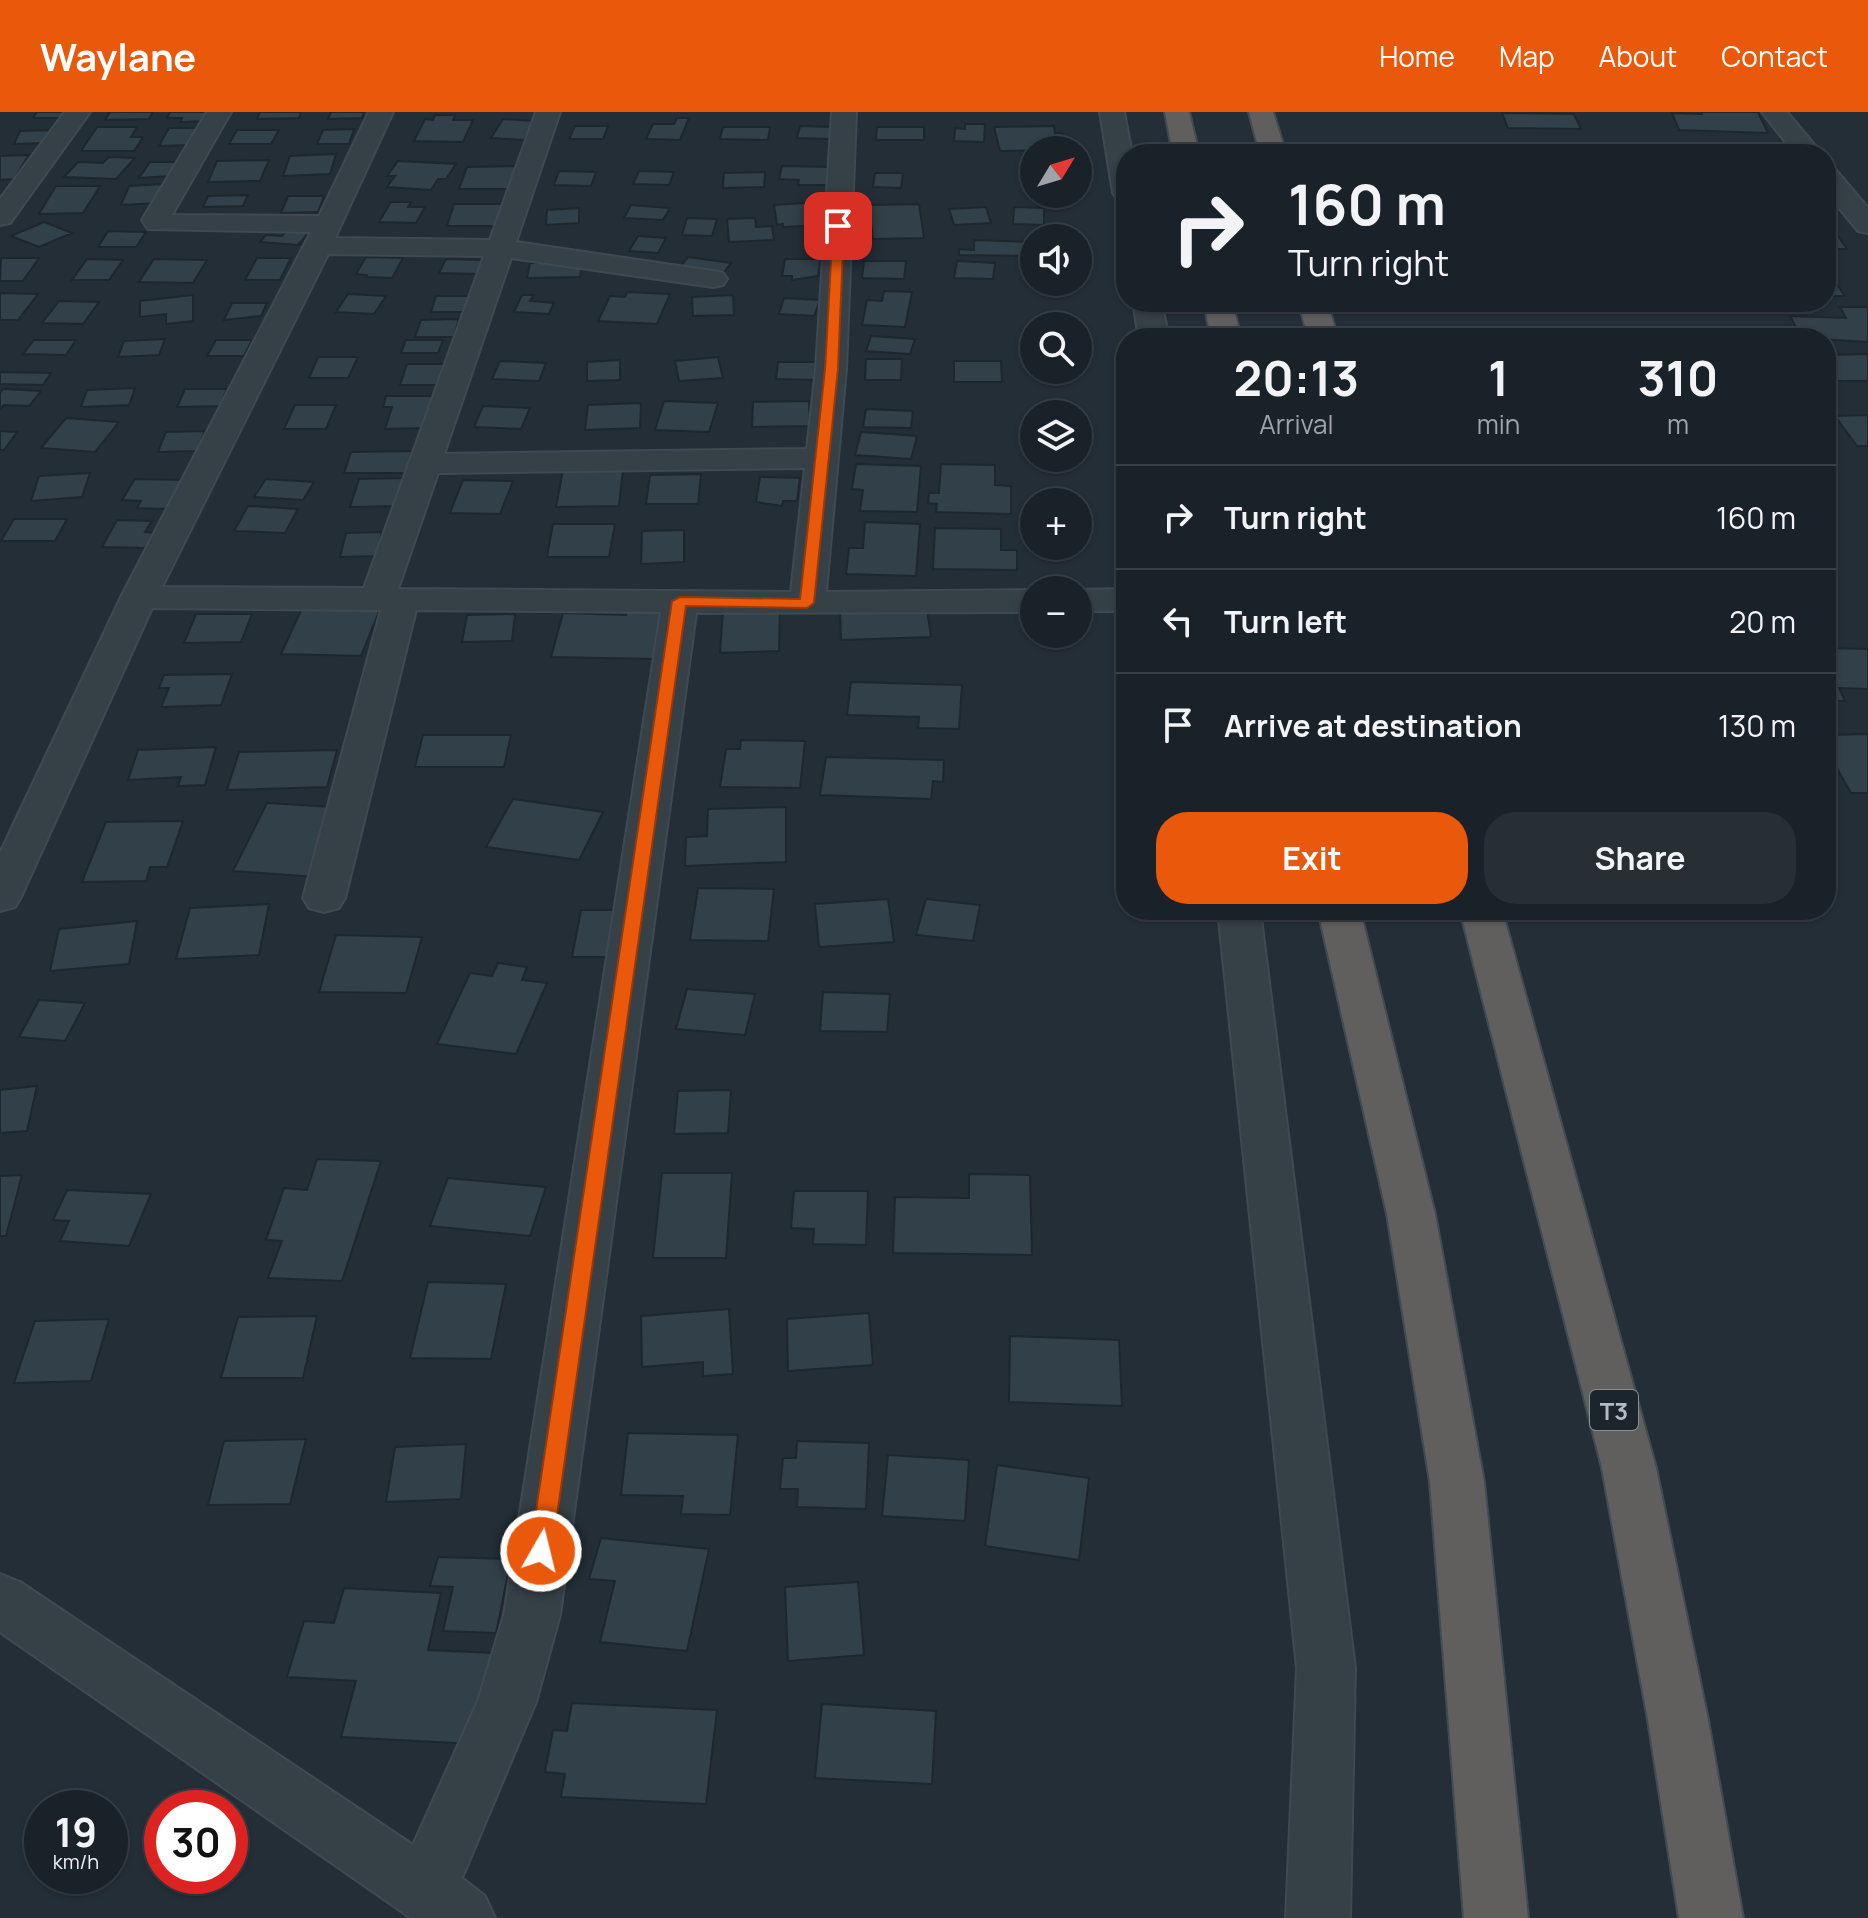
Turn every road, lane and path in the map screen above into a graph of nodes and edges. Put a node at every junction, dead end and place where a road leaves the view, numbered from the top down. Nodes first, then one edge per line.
1 (78, 112) edge
2 (219, 112) edge
3 (381, 112) edge
4 (548, 112) edge
5 (844, 112) edge
6 (1112, 112) edge
7 (1177, 112) edge
8 (1261, 112) edge
9 (1774, 112) edge
10 (1118, 144) edge
11 (1184, 144) edge
12 (1270, 144) edge
13 (1801, 144) edge
14 (1836, 187) edge
15 (0, 217) edge
16 (1868, 225) edge
17 (323, 235) junction
18 (501, 248) junction
19 (713, 279) dead end
20 (822, 458) junction
21 (425, 464) junction
22 (139, 597) junction
23 (389, 600) junction
24 (1092, 600) edge
25 (1116, 600) edge
26 (680, 601) junction
27 (1020, 601) edge
28 (807, 603) junction
29 (0, 897) edge
30 (324, 898) dead end
31 (1240, 920) edge
32 (1341, 920) edge
33 (1484, 920) edge
34 (0, 1600) edge
35 (444, 1904) edge
36 (1318, 1918) edge
37 (1496, 1918) edge
38 (1711, 1918) edge

1 - 15 street
2 - 17 street
3 - 17 street
4 - 18 street
5 - 20 street
6 - 10 street
7 - 11 highway
8 - 12 highway
9 - 13 street
14 - 16 street
17 - 18 street
17 - 22 street
18 - 19 street
18 - 21 street
20 - 21 street
20 - 28 street
21 - 23 street
22 - 23 street
22 - 29 street
23 - 26 street
23 - 30 street
24 - 25 street
26 - 28 street
26 - 35 street
27 - 28 street
31 - 36 street
32 - 37 highway
33 - 38 highway, T3
34 - 35 street

